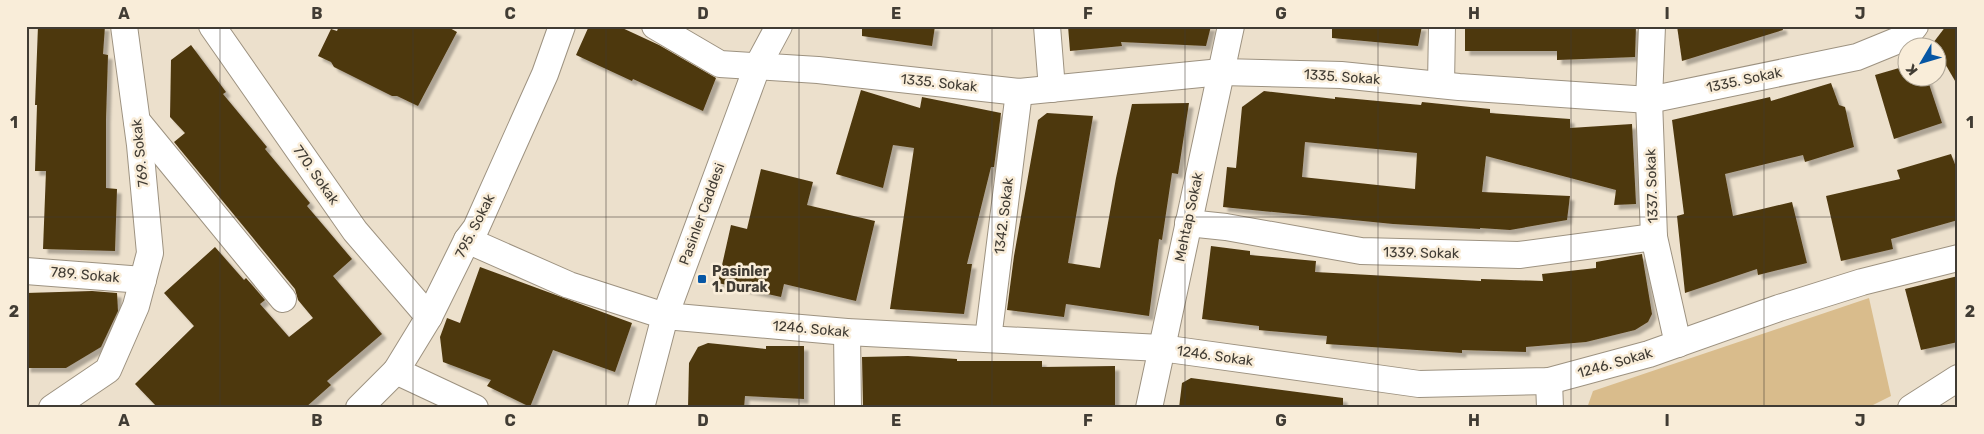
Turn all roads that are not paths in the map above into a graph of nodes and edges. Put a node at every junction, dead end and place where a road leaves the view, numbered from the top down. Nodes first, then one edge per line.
1 (124, 26) edge
2 (212, 26) edge
3 (562, 26) edge
4 (655, 26) edge
5 (779, 26) edge
6 (1047, 26) edge
7 (1231, 26) edge
8 (1442, 26) edge
9 (1652, 26) edge
10 (1916, 26) edge
11 (757, 67) junction
12 (1221, 72) junction
13 (1440, 85) junction
14 (1052, 89) junction
15 (1020, 92) junction
16 (1649, 100) junction
17 (137, 121) junction
18 (1188, 223) junction
19 (1654, 237) junction
20 (467, 240) junction
21 (1958, 258) edge
22 (26, 271) edge
23 (143, 280) junction
24 (283, 299) dead end
25 (429, 316) junction
26 (665, 316) junction
27 (847, 332) junction
28 (988, 339) junction
29 (1678, 344) junction
30 (1161, 348) junction
31 (396, 371) junction
32 (1958, 378) edge
33 (1550, 381) junction
34 (52, 408) edge
35 (359, 408) edge
36 (475, 408) edge
37 (641, 408) edge
38 (848, 408) edge
39 (1149, 408) edge
40 (1550, 408) edge
41 (1911, 408) edge

1 - 17 street, 769. Sokak
2 - 25 street, 770. Sokak
3 - 20 street, 795. Sokak
4 - 11 street, 1335. Sokak
5 - 11 street, Pasinler Caddesi
6 - 14 street
7 - 12 street, Mehtap Sokak
8 - 13 street
9 - 16 street, 1337. Sokak
10 - 16 street, 1335. Sokak
11 - 15 street, 1335. Sokak
11 - 26 street, Pasinler Caddesi
12 - 13 street, 1335. Sokak
12 - 14 street, 1335. Sokak
12 - 18 street, Mehtap Sokak
13 - 16 street, 1335. Sokak
14 - 15 street, 1335. Sokak
15 - 28 street, 1342. Sokak
16 - 19 street, 1337. Sokak
17 - 23 street, 769. Sokak
17 - 24 street
18 - 19 street, 1339. Sokak
18 - 30 street, Mehtap Sokak
19 - 29 street, 1337. Sokak
20 - 25 street, 795. Sokak
20 - 26 street, 1246. Sokak
21 - 29 street, 1246. Sokak
22 - 23 street, 789. Sokak
23 - 34 street, 769. Sokak
25 - 31 street, 795. Sokak
26 - 27 street, 1246. Sokak
26 - 37 street, Pasinler Caddesi
27 - 28 street, 1246. Sokak
27 - 38 street
28 - 30 street, 1246. Sokak
29 - 33 street, 1246. Sokak
30 - 33 street, 1246. Sokak
30 - 39 street, Mehtap Sokak
31 - 35 street, 795. Sokak
31 - 36 street
32 - 41 street
33 - 40 street

